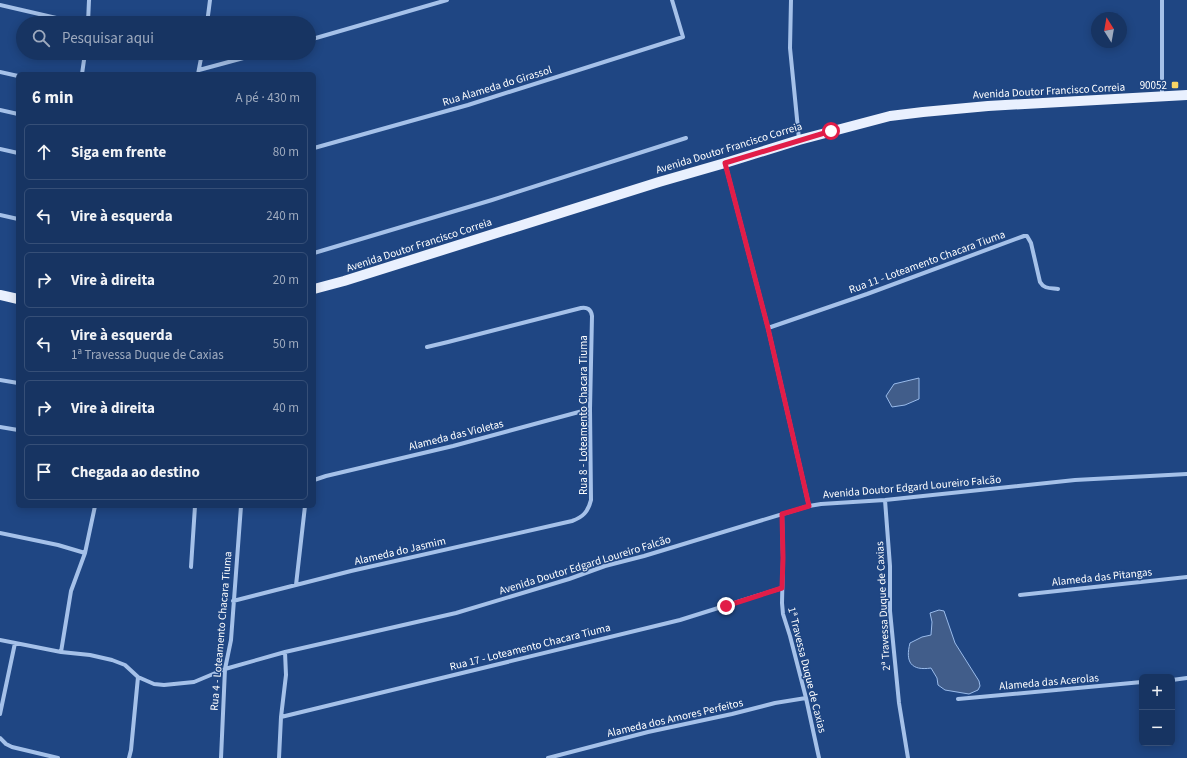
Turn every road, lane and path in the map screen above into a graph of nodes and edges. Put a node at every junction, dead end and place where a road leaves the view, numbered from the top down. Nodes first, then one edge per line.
1 (90, 0) edge
2 (210, 0) edge
3 (447, 0) edge
4 (672, 0) edge
5 (792, 0) edge
6 (1162, 0) edge
7 (0, 5) edge
8 (48, 16) edge
9 (89, 16) edge
10 (208, 16) edge
11 (316, 38) edge
12 (83, 60) edge
13 (201, 60) edge
14 (238, 60) edge
15 (0, 72) edge
16 (82, 72) edge
17 (198, 72) edge
18 (16, 76) edge
19 (1187, 95) edge
20 (1162, 96) junction
21 (0, 110) edge
22 (16, 114) edge
23 (686, 138) dead end
24 (799, 140) junction
25 (316, 147) edge
26 (0, 149) edge
27 (16, 153) edge
28 (725, 163) junction
29 (0, 215) edge
30 (16, 219) edge
31 (316, 252) edge
32 (316, 288) edge
33 (1058, 288) dead end
34 (0, 295) edge
35 (16, 299) edge
36 (768, 328) junction
37 (427, 347) dead end
38 (0, 380) edge
39 (16, 383) edge
40 (590, 409) junction
41 (0, 427) edge
42 (16, 430) edge
43 (1187, 474) edge
44 (316, 479) edge
45 (885, 500) junction
46 (809, 506) junction
47 (95, 508) edge
48 (195, 508) edge
49 (241, 508) edge
50 (304, 508) edge
51 (782, 514) junction
52 (572, 521) joint
53 (0, 533) edge
54 (85, 553) junction
55 (191, 567) dead end
56 (1187, 577) edge
57 (296, 585) junction
58 (782, 588) junction
59 (1020, 594) dead end
60 (233, 600) junction
61 (0, 640) edge
62 (15, 643) junction
63 (61, 652) junction
64 (285, 652) junction
65 (225, 669) junction
66 (138, 677) junction
67 (1187, 678) edge
68 (1175, 680) edge
69 (1139, 682) edge
70 (806, 698) junction
71 (958, 699) dead end
72 (0, 714) edge
73 (281, 717) junction
74 (0, 738) edge
75 (58, 758) edge
76 (129, 758) edge
77 (221, 758) edge
78 (280, 758) edge
79 (548, 758) edge
80 (819, 758) edge
81 (908, 758) edge

1 - 9 street
2 - 10 street
3 - 11 street
4 - 25 street, Rua Alameda do Girassol
5 - 24 street
6 - 20 street
7 - 8 street
12 - 16 street
13 - 17 street
14 - 17 street
15 - 18 street
19 - 20 main road, Avenida Doutor Francisco Correia
20 - 24 main road, Avenida Doutor Francisco Correia
21 - 22 street
23 - 31 street
24 - 28 main road, Avenida Doutor Francisco Correia
26 - 27 street
28 - 32 main road, Avenida Doutor Francisco Correia
28 - 36 street
29 - 30 street
33 - 36 street, Rua 11 - Loteamento Chacara Tiuma
34 - 35 main road
36 - 46 street
37 - 40 street, Rua 8 - Loteamento Chacara Tiuma
38 - 39 street
40 - 44 street, Alameda das Violetas
40 - 52 street, Rua 8 - Loteamento Chacara Tiuma
41 - 42 street
43 - 45 street, Avenida Doutor Edgard Loureiro Falcão
45 - 46 street, Avenida Doutor Edgard Loureiro Falcão
45 - 81 street, 2ª Travessa Duque de Caxias
46 - 51 street, Avenida Doutor Edgard Loureiro Falcão
47 - 54 street
48 - 55 street
49 - 60 street, Rua 4 - Loteamento Chacara Tiuma
50 - 57 street
51 - 58 street, 1ª Travessa Duque de Caxias
51 - 64 street, Avenida Doutor Edgard Loureiro Falcão
52 - 57 street, Alameda do Jasmim
53 - 54 street
54 - 63 street
56 - 59 street, Alameda das Pitangas
57 - 60 street, Alameda do Jasmim
58 - 70 street, 1ª Travessa Duque de Caxias
58 - 73 street, Rua 17 - Loteamento Chacara Tiuma
60 - 65 street, Rua 4 - Loteamento Chacara Tiuma
61 - 62 street, Avenida Doutor Edgard Loureiro Falcão
62 - 63 street, Avenida Doutor Edgard Loureiro Falcão
62 - 72 street
63 - 66 street, Avenida Doutor Edgard Loureiro Falcão
64 - 65 street, Avenida Doutor Edgard Loureiro Falcão
64 - 73 street
65 - 66 street, Avenida Doutor Edgard Loureiro Falcão
65 - 77 street, Rua 4 - Loteamento Chacara Tiuma
66 - 76 street
67 - 68 street
69 - 71 street, Alameda das Acerolas
70 - 79 street, Alameda dos Amores Perfeitos
70 - 80 street, 1ª Travessa Duque de Caxias
73 - 78 street
74 - 75 street

